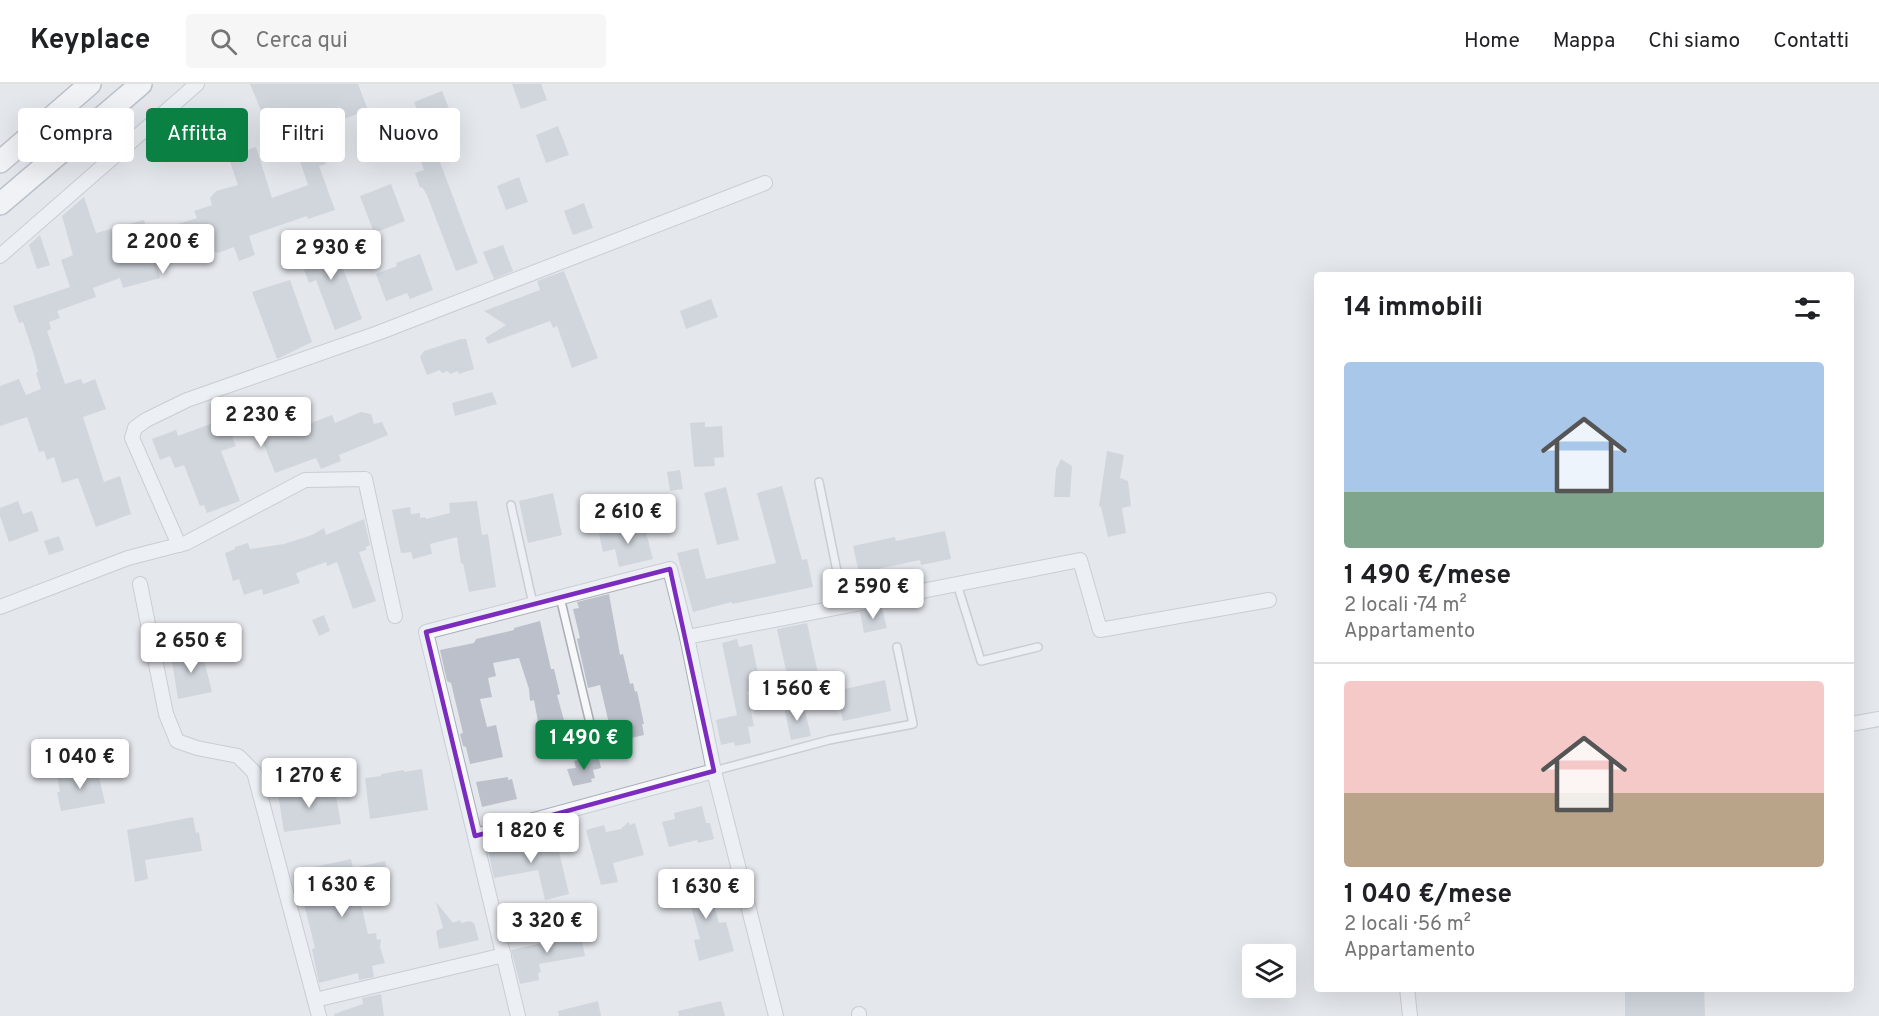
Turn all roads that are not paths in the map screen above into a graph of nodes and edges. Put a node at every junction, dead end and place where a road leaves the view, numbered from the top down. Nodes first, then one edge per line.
1 (90, 84) edge
2 (141, 84) edge
3 (197, 84) edge
4 (0, 162) edge
5 (765, 183) dead end
6 (0, 204) edge
7 (0, 256) edge
8 (819, 482) dead end
9 (511, 505) dead end
10 (179, 545) junction
11 (140, 584) dead end
12 (957, 584) junction
13 (561, 597) junction
14 (1269, 600) dead end
15 (533, 604) junction
16 (844, 606) junction
17 (0, 607) edge
18 (395, 616) dead end
19 (687, 637) junction
20 (897, 647) dead end
21 (1038, 647) dead end
22 (1879, 719) edge
23 (1854, 723) edge
24 (595, 744) dead end
25 (714, 771) junction
26 (475, 836) junction
27 (504, 955) junction
28 (1407, 992) edge
29 (315, 1000) junction
30 (319, 1016) edge
31 (518, 1016) edge
32 (776, 1016) edge
33 (1410, 1016) edge

1 - 4 highway
2 - 6 highway
3 - 7 street
5 - 10 street
8 - 16 lane
9 - 15 lane
10 - 17 street
10 - 18 street
11 - 29 street
12 - 14 street
12 - 16 street
12 - 21 lane
13 - 15 street
13 - 19 street
13 - 24 lane
15 - 26 street
16 - 19 street
19 - 25 street
20 - 25 lane
22 - 23 street
25 - 26 street
25 - 32 street
26 - 27 street
27 - 29 street
27 - 31 street
28 - 33 street
29 - 30 street

